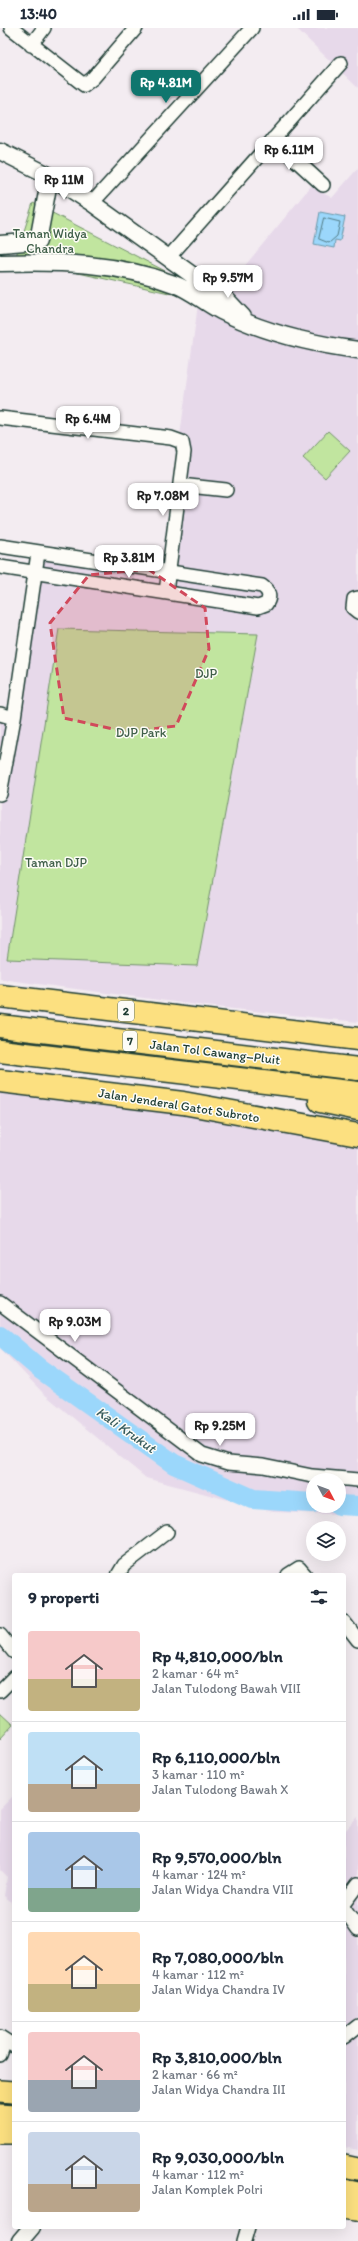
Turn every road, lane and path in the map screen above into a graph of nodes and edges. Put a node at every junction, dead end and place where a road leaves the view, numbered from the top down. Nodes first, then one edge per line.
1 (11, 28) edge
2 (44, 28) edge
3 (136, 28) edge
4 (252, 28) edge
5 (31, 45) junction
6 (341, 63) dead end
7 (273, 139) junction
8 (0, 151) edge
9 (54, 179) junction
10 (322, 185) dead end
11 (92, 203) junction
12 (0, 244) edge
13 (168, 258) junction
14 (0, 263) edge
15 (198, 288) junction
16 (358, 350) edge
17 (0, 418) edge
18 (180, 485) junction
19 (226, 490) dead end
20 (0, 546) edge
21 (38, 553) junction
22 (0, 567) edge
23 (34, 573) junction
24 (168, 573) junction
25 (166, 592) junction
26 (358, 598) edge
27 (358, 612) edge
28 (0, 714) edge
29 (14, 718) junction
30 (0, 794) edge
31 (0, 996) edge
32 (0, 1026) edge
33 (358, 1039) edge
34 (0, 1051) edge
35 (358, 1069) edge
36 (188, 1074) junction
37 (0, 1081) edge
38 (358, 1093) edge
39 (358, 1109) edge
40 (358, 1135) edge
41 (0, 1303) edge
42 (343, 1469) dead end
43 (358, 1472) edge
44 (358, 1480) edge
45 (167, 1532) dead end
46 (119, 1573) edge
47 (291, 1573) edge
48 (304, 1573) edge
49 (346, 1625) edge
50 (0, 1636) edge
51 (358, 1640) edge
52 (12, 1650) edge
53 (12, 1679) edge
54 (0, 1691) edge
55 (358, 1884) edge
56 (346, 1899) edge
57 (346, 1912) edge
58 (358, 1929) edge
59 (358, 2026) edge
60 (346, 2035) edge
61 (6, 2041) edge
62 (0, 2055) edge
63 (0, 2081) edge
64 (12, 2082) edge
65 (0, 2091) edge
66 (12, 2092) edge
67 (0, 2115) edge
68 (12, 2116) edge
69 (0, 2133) edge
70 (12, 2133) edge
71 (346, 2166) edge
72 (358, 2169) edge
73 (346, 2177) edge
74 (358, 2180) edge
75 (346, 2190) edge
76 (358, 2193) edge
77 (346, 2208) edge
78 (358, 2210) edge
79 (30, 2229) edge
80 (247, 2229) edge
81 (20, 2241) edge
82 (244, 2241) edge

1 - 5 street
2 - 5 street
3 - 5 street
4 - 11 street
6 - 7 street
7 - 10 street
7 - 13 street
8 - 9 street
9 - 11 street
9 - 12 street
11 - 13 street
13 - 15 street
14 - 15 street
15 - 16 street
17 - 18 street
18 - 19 street
18 - 24 street
20 - 21 street
21 - 23 street
21 - 24 street
22 - 23 street
23 - 25 street
23 - 29 street
24 - 25 street
24 - 25 street
26 - 27 street
28 - 29 street
29 - 30 street
31 - 33 highway, 2
32 - 35 highway, Jalan Tol Cawang–Pluit / 7
34 - 36 highway, Jalan Tol Cawang–Pluit / 7
36 - 38 highway, Jalan Tol Cawang–Pluit / 7
36 - 39 highway
37 - 40 highway, Jalan Jenderal Gatot Subroto
41 - 44 street
42 - 43 street
45 - 46 street
47 - 48 street
49 - 51 street
50 - 52 street
53 - 54 street
55 - 56 street
57 - 58 street
59 - 60 street
61 - 62 street
63 - 64 main road
65 - 66 main road
67 - 68 main road
69 - 70 main road
71 - 72 main road
73 - 74 main road
75 - 76 main road
77 - 78 main road
79 - 81 street
80 - 82 street

